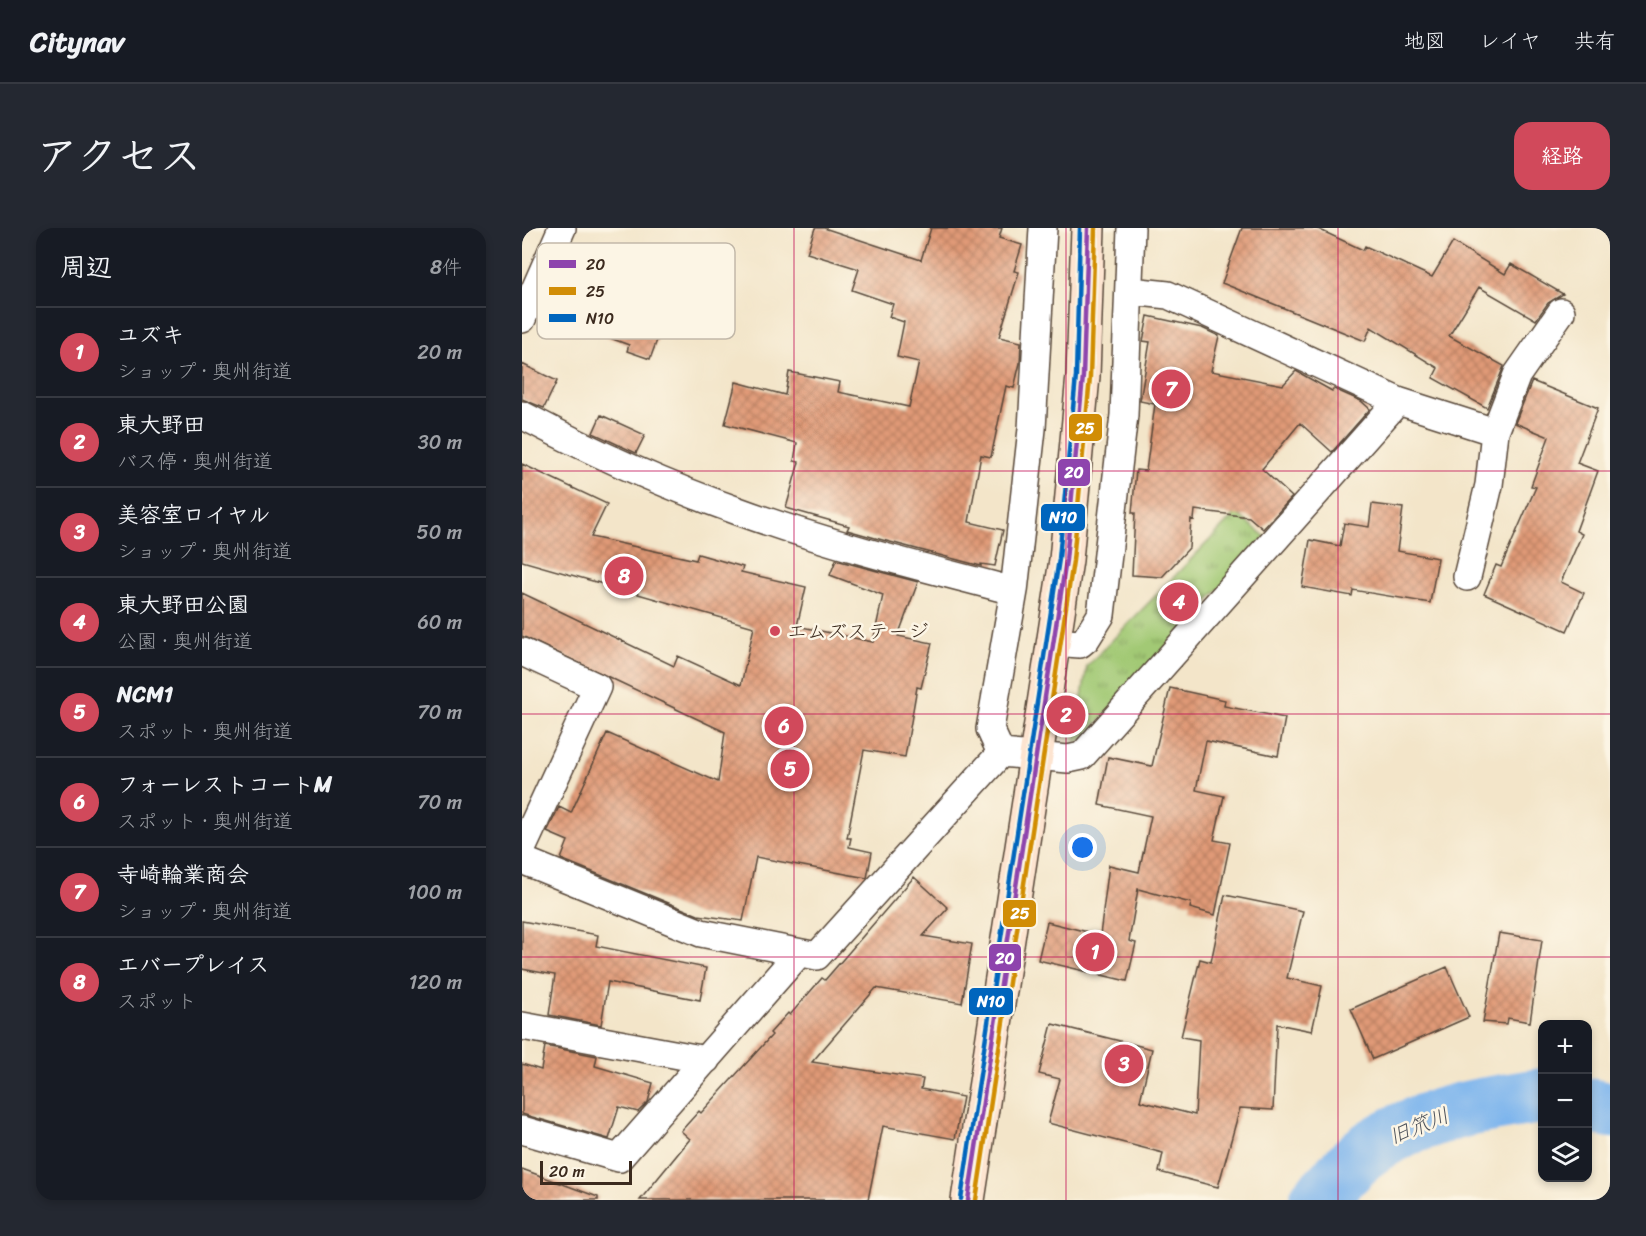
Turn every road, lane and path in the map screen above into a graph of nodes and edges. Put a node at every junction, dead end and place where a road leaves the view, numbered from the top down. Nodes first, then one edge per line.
1 (562, 228) edge
2 (1043, 228) edge
3 (1088, 228) edge
4 (1131, 228) edge
5 (555, 243) edge
6 (537, 285) edge
7 (1130, 291) junction
8 (1561, 312) dead end
9 (522, 319) edge
10 (1398, 401) junction
11 (522, 415) edge
12 (1495, 432) junction
13 (1467, 577) dead end
14 (1014, 591) junction
15 (1053, 642) junction
16 (522, 652) edge
17 (1001, 753) junction
18 (1036, 755) junction
19 (522, 849) edge
20 (522, 860) edge
21 (799, 953) junction
22 (522, 1026) edge
23 (706, 1060) junction
24 (522, 1130) edge
25 (968, 1200) edge

1 - 5 street
2 - 14 street
3 - 15 main road
4 - 7 street
6 - 9 street
7 - 10 street
7 - 15 street
8 - 12 street
10 - 12 street
10 - 18 street
11 - 14 street
12 - 13 street
14 - 17 street
15 - 18 main road
16 - 19 street
17 - 18 street
17 - 21 street
18 - 25 main road
20 - 21 street
21 - 23 street
22 - 23 street
23 - 24 street

